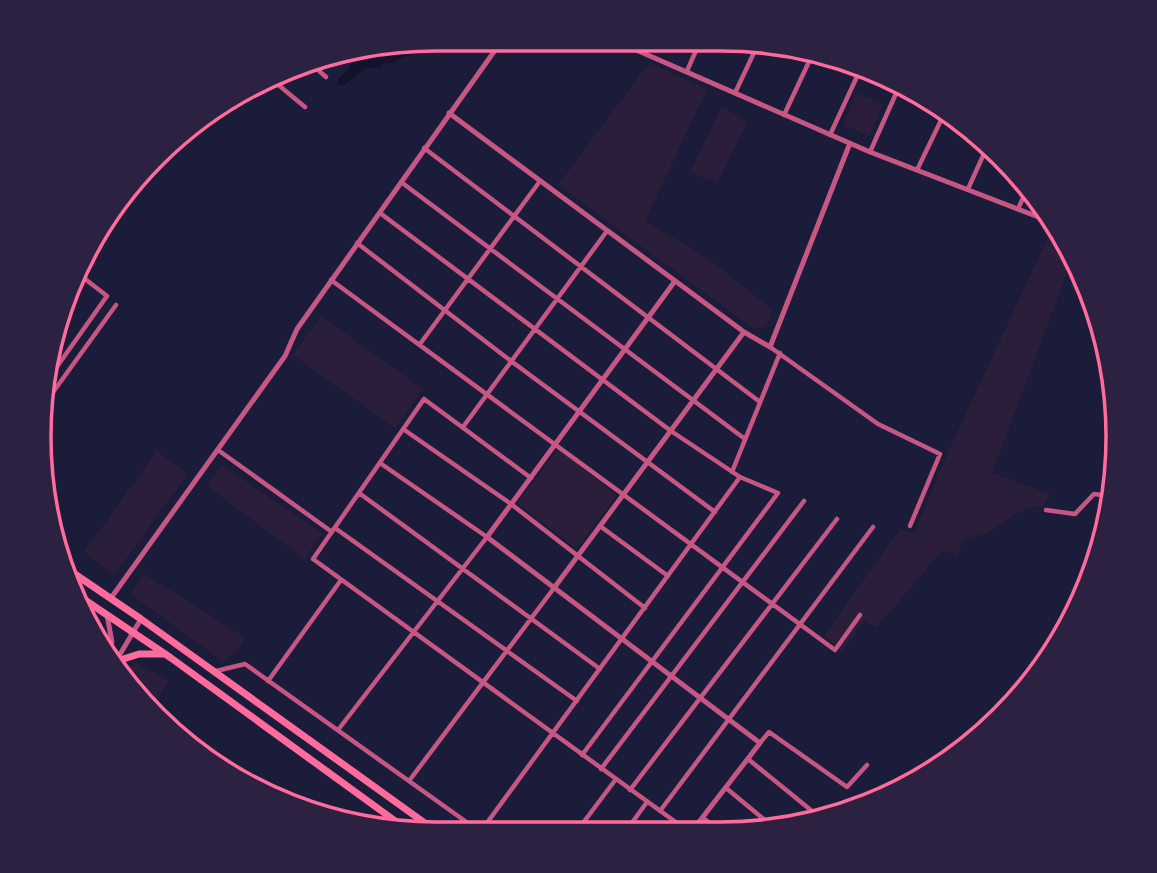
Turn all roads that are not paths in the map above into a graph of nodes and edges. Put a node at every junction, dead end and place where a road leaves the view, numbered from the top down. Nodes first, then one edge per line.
1 (494, 51) edge
2 (641, 51) edge
3 (696, 51) edge
4 (754, 53) edge
5 (809, 61) edge
6 (318, 70) edge
7 (687, 71) junction
8 (857, 76) edge
9 (326, 77) dead end
10 (278, 85) edge
11 (735, 93) junction
12 (896, 94) edge
13 (305, 107) dead end
14 (449, 113) junction
15 (785, 115) junction
16 (941, 120) edge
17 (830, 135) junction
18 (850, 143) junction
19 (424, 148) junction
20 (870, 152) junction
21 (984, 155) edge
22 (917, 170) junction
23 (400, 181) junction
24 (540, 181) junction
25 (968, 189) junction
26 (1023, 197) edge
27 (1018, 208) junction
28 (378, 212) junction
29 (1037, 216) edge
30 (513, 217) junction
31 (607, 231) junction
32 (357, 243) junction
33 (489, 250) junction
34 (580, 268) junction
35 (85, 279) edge
36 (468, 279) junction
37 (331, 280) junction
38 (675, 281) junction
39 (556, 300) junction
40 (116, 305) dead end
41 (445, 311) junction
42 (648, 318) junction
43 (534, 330) junction
44 (744, 332) junction
45 (420, 344) junction
46 (769, 347) junction
47 (625, 350) junction
48 (780, 353) junction
49 (511, 361) junction
50 (57, 366) edge
51 (716, 369) junction
52 (602, 380) junction
53 (54, 391) edge
54 (486, 395) junction
55 (693, 401) junction
56 (760, 402) junction
57 (579, 412) junction
58 (463, 427) junction
59 (403, 429) junction
60 (671, 431) junction
61 (745, 439) junction
62 (555, 445) junction
63 (218, 450) junction
64 (648, 462) junction
65 (380, 463) junction
66 (732, 472) junction
67 (740, 477) junction
68 (531, 478) junction
69 (359, 493) junction
70 (623, 495) junction
71 (1102, 495) edge
72 (804, 500) dead end
73 (511, 504) junction
74 (1046, 510) dead end
75 (716, 512) junction
76 (837, 519) dead end
77 (600, 526) junction
78 (910, 526) dead end
79 (873, 527) dead end
80 (333, 530) junction
81 (487, 537) junction
82 (691, 545) junction
83 (577, 557) junction
84 (722, 568) junction
85 (463, 570) junction
86 (77, 575) edge
87 (668, 576) junction
88 (341, 580) junction
89 (743, 583) junction
90 (554, 588) junction
91 (111, 598) junction
92 (438, 602) junction
93 (89, 603) edge
94 (771, 603) junction
95 (645, 608) junction
96 (107, 615) junction
97 (860, 615) dead end
98 (141, 619) junction
99 (531, 619) junction
100 (799, 624) junction
101 (413, 632) junction
102 (133, 633) junction
103 (622, 639) junction
104 (111, 644) edge
105 (508, 651) junction
106 (167, 655) junction
107 (120, 656) edge
108 (123, 661) edge
109 (652, 662) junction
110 (600, 669) junction
111 (214, 672) junction
112 (671, 676) junction
113 (268, 681) junction
114 (484, 683) junction
115 (701, 698) junction
116 (577, 701) junction
117 (729, 719) junction
118 (338, 730) junction
119 (553, 733) junction
120 (760, 743) junction
121 (582, 755) junction
122 (748, 759) junction
123 (867, 765) dead end
124 (601, 769) junction
125 (616, 779) junction
126 (409, 781) junction
127 (726, 788) junction
128 (630, 790) junction
129 (647, 802) junction
130 (660, 811) junction
131 (812, 811) dead end
132 (703, 818) junction
133 (393, 820) edge
134 (764, 820) edge
135 (423, 821) edge
136 (467, 822) edge
137 (487, 822) edge
138 (584, 822) edge
139 (633, 822) edge
140 (676, 822) edge
141 (699, 822) edge
142 (709, 822) edge

1 - 14 street
2 - 7 street
3 - 7 street
4 - 11 street
5 - 15 street
6 - 9 street
7 - 11 street
8 - 17 street
10 - 13 street
11 - 15 street
12 - 20 street
14 - 19 street
14 - 24 street
15 - 17 street
16 - 22 street
17 - 18 street
18 - 20 street
18 - 46 street
19 - 23 street
19 - 30 street
20 - 22 street
21 - 25 street
22 - 25 street
23 - 28 street
23 - 33 street
24 - 30 street
24 - 31 street
25 - 27 street
26 - 27 street
27 - 29 street
28 - 32 street
28 - 36 street
30 - 33 street
30 - 34 street
31 - 34 street
31 - 38 street
32 - 37 street
32 - 41 street
33 - 36 street
33 - 39 street
34 - 39 street
34 - 42 street
35 - 50 street
36 - 41 street
36 - 43 street
37 - 45 street
37 - 63 street
38 - 42 street
38 - 44 street
39 - 43 street
39 - 47 street
40 - 53 street
41 - 45 street
41 - 49 street
42 - 47 street
42 - 51 street
43 - 49 street
43 - 52 street
44 - 46 street
44 - 51 street
45 - 54 street
46 - 48 street
47 - 52 street
47 - 55 street
48 - 56 street
48 - 78 street
49 - 54 street
49 - 57 street
51 - 55 street
51 - 56 street
52 - 57 street
52 - 60 street
54 - 58 street
54 - 62 street
55 - 60 street
55 - 61 street
56 - 61 street
57 - 62 street
57 - 64 street
58 - 59 street
58 - 68 street
59 - 65 street
59 - 73 street
60 - 64 street
60 - 66 street
61 - 66 street
62 - 68 street
62 - 70 street
63 - 80 street
63 - 91 street
64 - 70 street
64 - 75 street
65 - 69 street
65 - 81 street
66 - 67 street
67 - 75 street
67 - 84 street
68 - 73 street
69 - 80 street
69 - 85 street
70 - 77 street
70 - 82 street
71 - 74 street
72 - 89 street
73 - 81 street
73 - 83 street
75 - 82 street
76 - 94 street
77 - 83 street
77 - 87 street
79 - 100 street
80 - 88 street
80 - 92 street
81 - 85 street
81 - 90 street
82 - 84 street
82 - 87 street
83 - 90 street
83 - 95 street
84 - 89 street
84 - 109 street
85 - 92 street
85 - 99 street
86 - 91 main road
87 - 95 street
88 - 101 street
88 - 113 street
89 - 94 street
89 - 112 street
90 - 99 street
90 - 103 street
91 - 98 main road
92 - 101 street
92 - 105 street
93 - 96 main road
94 - 100 street
94 - 115 street
95 - 103 street
96 - 102 main road
96 - 104 street
97 - 100 street
98 - 102 street
98 - 111 main road
99 - 105 street
99 - 110 street
100 - 117 street
101 - 114 street
101 - 118 street
102 - 106 main road
102 - 107 street
103 - 109 street
103 - 110 street
105 - 114 street
105 - 116 street
106 - 108 main road
106 - 133 main road
109 - 112 street
109 - 121 street
110 - 116 street
111 - 113 street
111 - 135 main road
112 - 115 street
112 - 124 street
113 - 118 street
114 - 119 street
114 - 126 street
115 - 117 street
115 - 128 street
116 - 119 street
117 - 120 street
117 - 130 street
118 - 126 street
119 - 121 street
119 - 137 street
120 - 122 street
120 - 123 street
121 - 124 street
122 - 127 street
122 - 131 street
124 - 125 street
125 - 128 street
125 - 138 street
126 - 136 street
127 - 132 street
127 - 134 street
128 - 129 street
129 - 130 street
129 - 139 street
130 - 140 street
132 - 141 street
132 - 142 street

